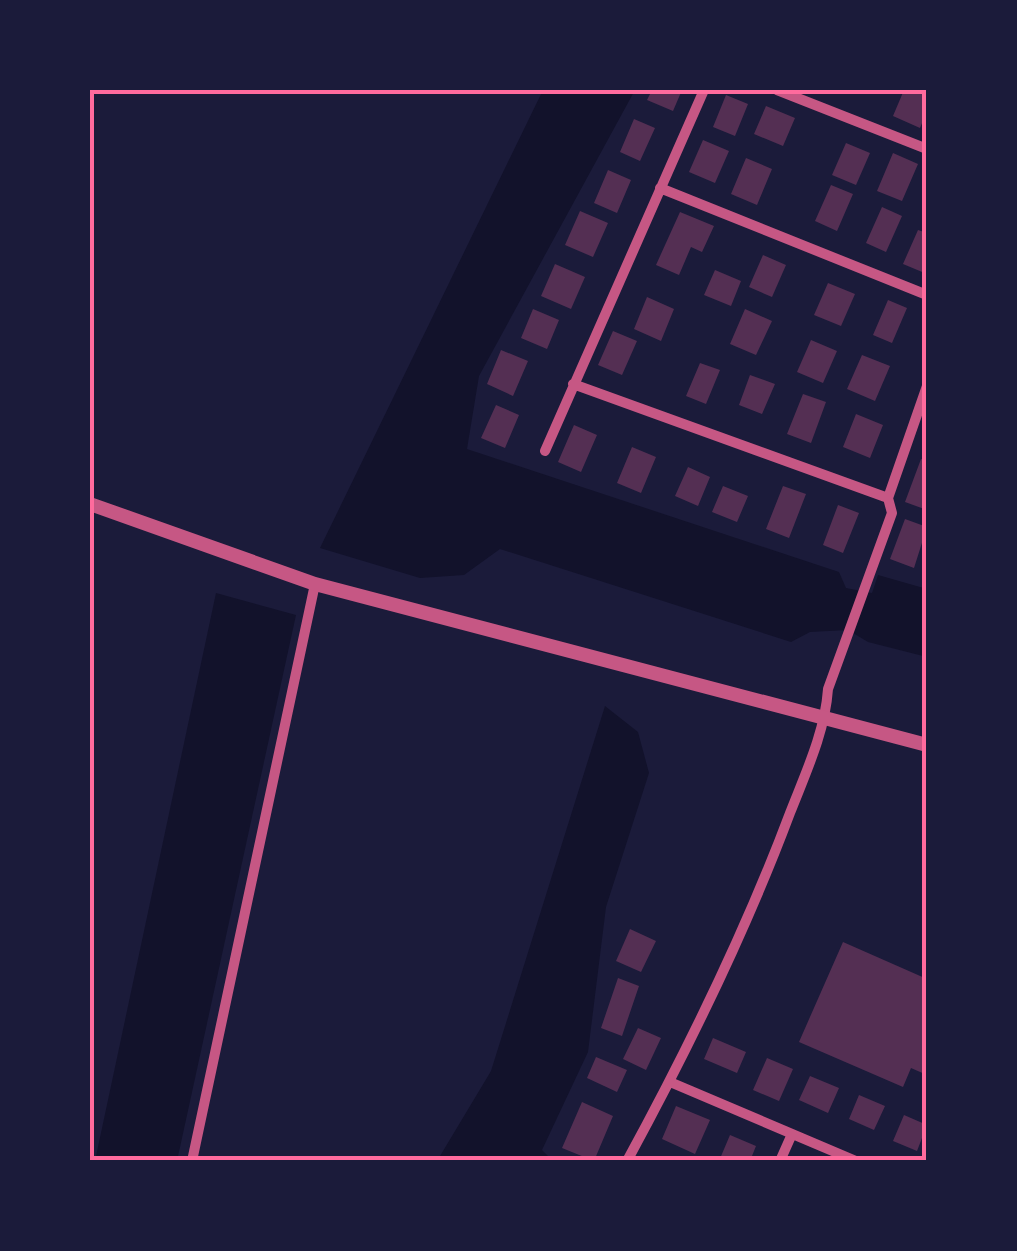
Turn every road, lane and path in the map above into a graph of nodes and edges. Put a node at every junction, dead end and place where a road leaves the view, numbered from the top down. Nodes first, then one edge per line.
1 (704, 90) edge
2 (778, 90) edge
3 (927, 149) edge
4 (660, 188) junction
5 (927, 294) edge
6 (573, 384) junction
7 (927, 386) edge
8 (923, 410) edge
9 (545, 451) dead end
10 (888, 498) junction
11 (90, 504) edge
12 (315, 584) junction
13 (826, 718) junction
14 (927, 745) edge
15 (670, 1082) junction
16 (792, 1134) junction
17 (192, 1161) edge
18 (627, 1161) edge
19 (780, 1161) edge
20 (856, 1161) edge

1 - 4 street
2 - 3 street
4 - 5 street
4 - 6 street
6 - 9 street
6 - 10 street
7 - 8 street
8 - 10 street
10 - 13 street
11 - 12 street
12 - 13 street
12 - 17 street
13 - 14 street
13 - 15 street
15 - 16 street
15 - 18 street
16 - 19 street
16 - 20 street

